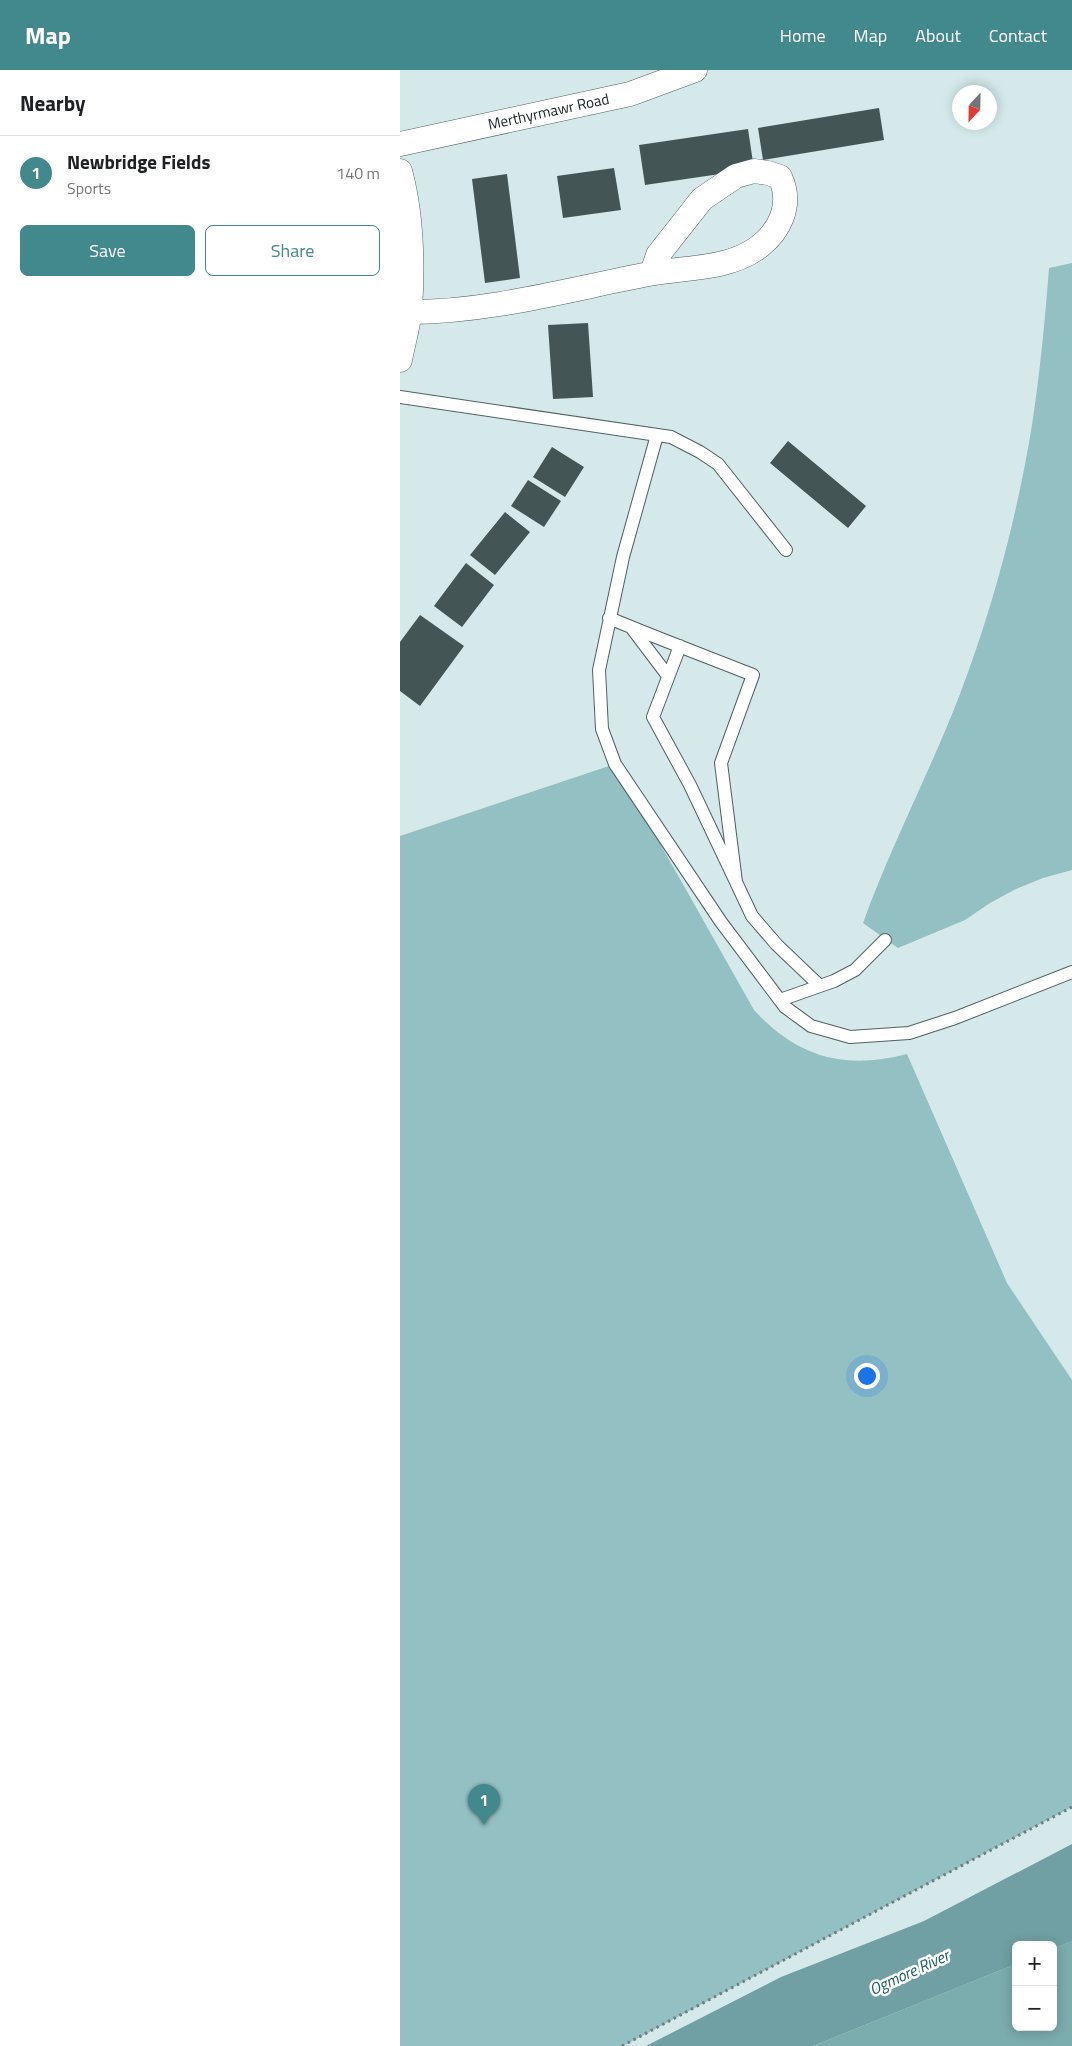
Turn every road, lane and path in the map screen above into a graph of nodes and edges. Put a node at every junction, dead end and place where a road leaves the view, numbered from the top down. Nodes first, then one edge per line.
1 (695, 70) edge
2 (400, 144) edge
3 (400, 171) edge
4 (652, 273) junction
5 (410, 312) junction
6 (400, 360) edge
7 (400, 397) edge
8 (657, 435) junction
9 (786, 550) dead end
10 (609, 618) junction
11 (630, 627) junction
12 (680, 646) junction
13 (668, 676) junction
14 (736, 882) junction
15 (885, 940) dead end
16 (1072, 972) edge
17 (820, 986) junction
18 (780, 1000) junction
19 (1072, 1807) edge
20 (622, 2046) edge

1 - 2 street, Merthyrmawr Road
3 - 5 street
4 - 4 street
4 - 5 street
5 - 6 street
7 - 8 lane
8 - 9 lane
8 - 10 lane
10 - 11 lane
10 - 18 lane
11 - 12 lane
11 - 13 lane
12 - 13 lane
12 - 14 lane
13 - 14 lane
14 - 17 lane
15 - 17 lane
16 - 18 lane
17 - 18 lane
19 - 20 path

